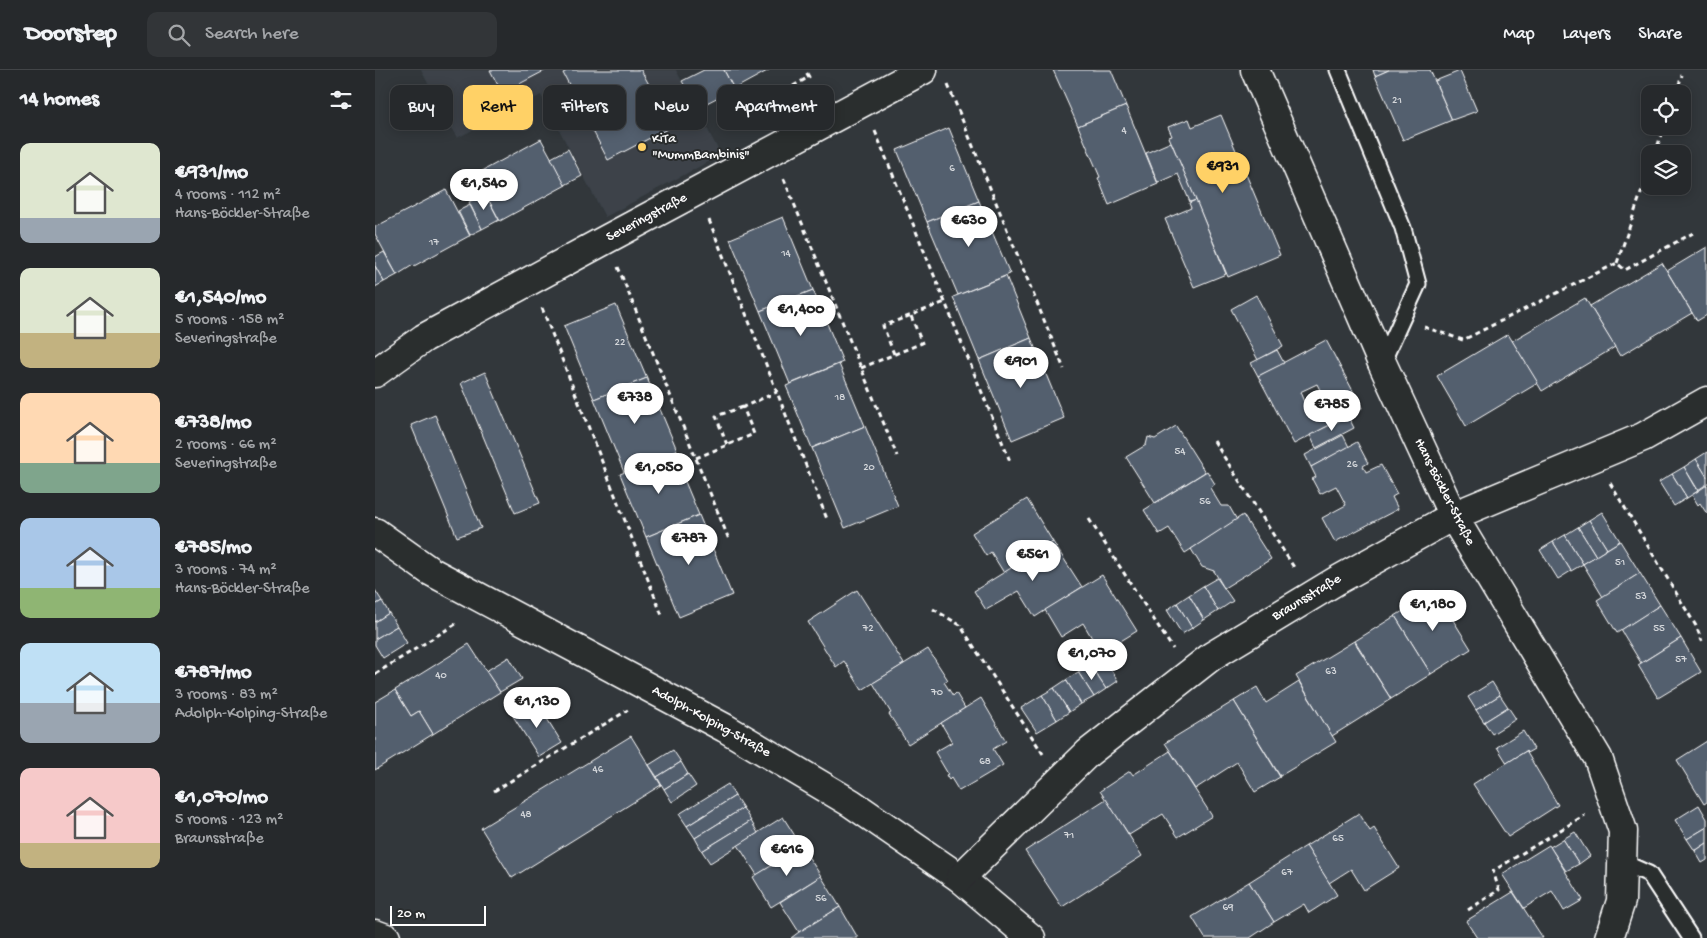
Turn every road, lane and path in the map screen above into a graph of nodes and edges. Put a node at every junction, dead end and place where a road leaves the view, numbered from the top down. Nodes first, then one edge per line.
1 (805, 70) edge
2 (1255, 70) edge
3 (1338, 70) edge
4 (934, 75) edge
5 (1682, 75) dead end
6 (795, 85) edge
7 (1679, 85) edge
8 (863, 102) junction
9 (772, 151) junction
10 (697, 191) junction
11 (1641, 194) edge
12 (1693, 234) dead end
13 (607, 239) junction
14 (1617, 263) junction
15 (531, 280) junction
16 (945, 302) junction
17 (911, 316) junction
18 (1402, 320) junction
19 (894, 354) junction
20 (1382, 363) junction
21 (861, 368) junction
22 (1064, 369) dead end
23 (375, 373) edge
24 (777, 392) junction
25 (1707, 401) edge
26 (743, 407) junction
27 (1214, 441) dead end
28 (727, 445) junction
29 (897, 456) dead end
30 (1594, 457) junction
31 (696, 458) junction
32 (1010, 461) dead end
33 (1453, 516) junction
34 (827, 519) dead end
35 (1089, 519) dead end
36 (375, 532) edge
37 (730, 542) dead end
38 (1311, 595) junction
39 (490, 603) junction
40 (933, 609) dead end
41 (663, 618) dead end
42 (1702, 641) dead end
43 (1189, 673) junction
44 (375, 674) edge
45 (657, 692) junction
46 (1060, 781) junction
47 (494, 791) dead end
48 (1612, 799) junction
49 (1622, 862) junction
50 (960, 878) junction
51 (1469, 910) dead end
52 (375, 934) edge
53 (385, 938) edge
54 (1031, 938) edge
55 (1609, 938) edge
56 (1691, 938) edge

1 - 6 path
2 - 20 street, Hans-Böckler-Straße
3 - 18 lane
4 - 8 street, Severingstraße
4 - 22 path
5 - 7 path
8 - 9 street, Severingstraße
8 - 16 path
9 - 10 street, Severingstraße
9 - 21 path
10 - 13 street, Severingstraße
10 - 24 path
11 - 14 path
12 - 14 path
13 - 15 street, Severingstraße
13 - 31 path
14 - 18 path
15 - 23 street, Severingstraße
15 - 41 path
16 - 17 path
16 - 32 path
17 - 19 path
17 - 19 path
18 - 20 lane
19 - 21 path
20 - 33 street, Hans-Böckler-Straße
21 - 29 path
24 - 26 path
24 - 34 path
25 - 30 street, Braunsstraße
26 - 28 path
26 - 28 path
27 - 38 path
28 - 31 path
30 - 33 street, Braunsstraße
30 - 42 path
31 - 37 path
33 - 38 street, Braunsstraße
33 - 48 street, Hans-Böckler-Straße
35 - 43 path
36 - 39 street, Adolph-Kolping-Straße
38 - 43 street, Braunsstraße
39 - 44 path
39 - 45 street, Adolph-Kolping-Straße
40 - 46 path
43 - 46 street, Braunsstraße
45 - 47 path
45 - 50 street, Adolph-Kolping-Straße
46 - 50 street, Braunsstraße
48 - 49 street, Hans-Böckler-Straße
48 - 51 path
49 - 55 street, Hans-Böckler-Straße
49 - 56 lane
50 - 54 street, Adolph-Kolping-Straße
52 - 53 street

